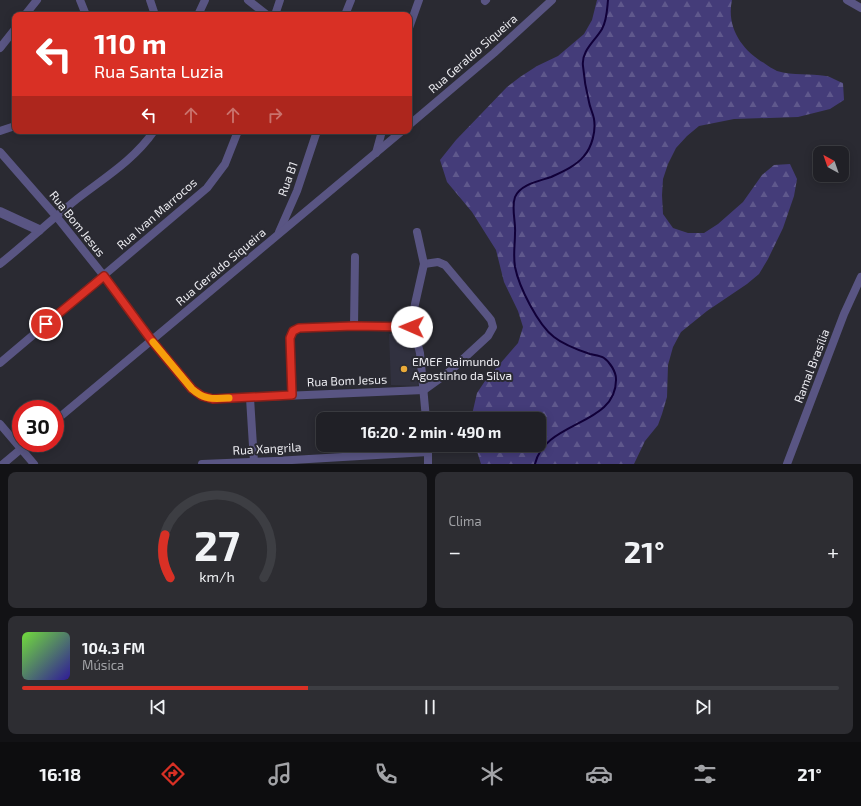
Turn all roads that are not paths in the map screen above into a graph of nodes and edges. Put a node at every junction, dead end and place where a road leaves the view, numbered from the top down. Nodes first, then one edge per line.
1 (37, 0) edge
2 (80, 0) edge
3 (150, 0) edge
4 (205, 0) edge
5 (248, 0) edge
6 (280, 0) edge
7 (351, 0) edge
8 (420, 0) edge
9 (552, 0) edge
10 (847, 0) edge
11 (861, 8) edge
12 (27, 12) edge
13 (85, 12) edge
14 (154, 12) edge
15 (199, 12) edge
16 (263, 12) edge
17 (276, 12) edge
18 (346, 12) edge
19 (412, 20) edge
20 (12, 32) edge
21 (0, 48) edge
22 (412, 122) edge
23 (12, 127) edge
24 (0, 131) edge
25 (152, 134) edge
26 (237, 134) edge
27 (316, 134) edge
28 (381, 134) edge
29 (398, 134) edge
30 (0, 152) edge
31 (376, 153) junction
32 (0, 212) edge
33 (56, 216) junction
34 (39, 230) junction
35 (417, 232) dead end
36 (278, 235) junction
37 (355, 258) dead end
38 (0, 264) edge
39 (424, 264) junction
40 (104, 276) junction
41 (861, 277) edge
42 (354, 326) junction
43 (412, 327) junction
44 (152, 341) junction
45 (0, 363) edge
46 (424, 390) junction
47 (292, 395) junction
48 (250, 398) junction
49 (426, 412) edge
50 (64, 414) edge
51 (0, 424) edge
52 (12, 438) edge
53 (17, 452) edge
54 (24, 452) edge
55 (387, 452) edge
56 (428, 452) edge
57 (254, 462) junction
58 (275, 463) edge
59 (3, 464) edge
60 (34, 464) edge
61 (202, 464) edge
62 (428, 464) edge
63 (787, 464) edge

1 - 12 street
2 - 13 street
3 - 14 street
4 - 15 street
5 - 16 street
6 - 17 street
7 - 18 street
8 - 19 street
9 - 22 street, Rua Geraldo Siqueira
10 - 11 street
20 - 21 street
23 - 24 street
25 - 33 street
26 - 40 street, Rua Ivan Marrocos
27 - 36 street, Rua B1
28 - 31 street
29 - 31 street, Rua Geraldo Siqueira
30 - 33 street, Rua Bom Jesus
31 - 36 street, Rua Geraldo Siqueira
32 - 34 street
33 - 34 street
33 - 40 street, Rua Bom Jesus
34 - 38 street
35 - 39 street
36 - 44 street, Rua Geraldo Siqueira
37 - 42 street
39 - 43 street
39 - 46 street
40 - 44 street, Rua Bom Jesus
40 - 45 street, Rua Ivan Marrocos
41 - 63 street, Ramal Brasília
42 - 43 street
42 - 47 street
43 - 46 street
44 - 48 street, Rua Bom Jesus
44 - 50 street, Rua Geraldo Siqueira
46 - 47 street, Rua Bom Jesus
46 - 49 street
47 - 48 street, Rua Bom Jesus
48 - 57 street
51 - 52 street
53 - 59 street
54 - 60 street
55 - 58 street, Rua Xangrila
56 - 62 street
57 - 58 street, Rua Xangrila
57 - 61 street, Rua Xangrila

